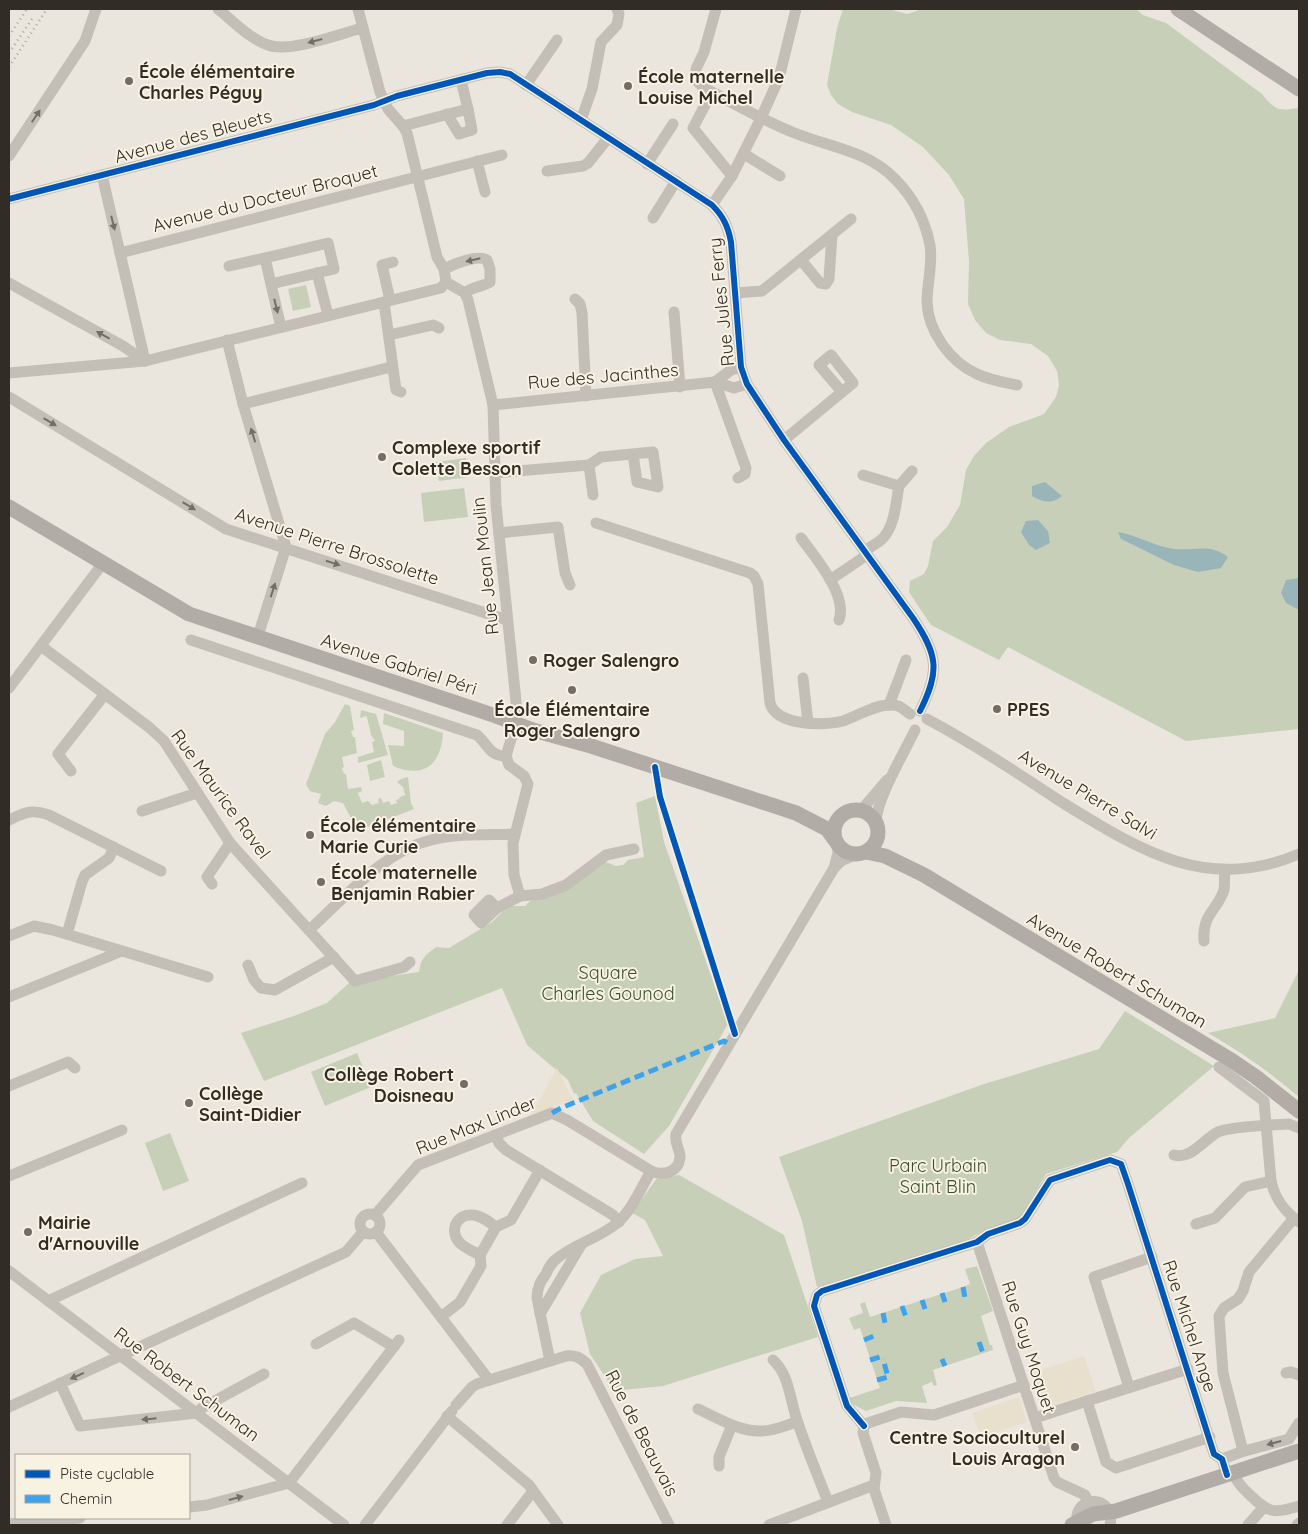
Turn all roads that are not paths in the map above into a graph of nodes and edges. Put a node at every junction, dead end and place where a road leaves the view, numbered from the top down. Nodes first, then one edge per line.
1 (96, 9) edge
2 (218, 9) edge
3 (358, 9) edge
4 (618, 9) edge
5 (716, 9) edge
6 (796, 9) edge
7 (1178, 9) edge
8 (362, 28) junction
9 (557, 40) dead end
10 (461, 80) junction
11 (526, 85) junction
12 (592, 89) junction
13 (1299, 89) edge
14 (712, 92) junction
15 (384, 102) junction
16 (468, 109) junction
17 (568, 111) junction
18 (447, 114) junction
19 (761, 118) junction
20 (581, 120) junction
21 (673, 124) dead end
22 (403, 126) junction
23 (608, 138) junction
24 (744, 154) junction
25 (502, 155) dead end
26 (9, 156) edge
27 (477, 161) junction
28 (647, 164) junction
29 (548, 171) dead end
30 (102, 175) junction
31 (732, 176) junction
32 (780, 176) dead end
33 (418, 177) junction
34 (676, 181) junction
35 (485, 192) dead end
36 (9, 200) edge
37 (712, 205) junction
38 (653, 218) dead end
39 (851, 219) dead end
40 (832, 235) junction
41 (120, 253) junction
42 (265, 258) junction
43 (801, 260) junction
44 (393, 262) dead end
45 (230, 266) dead end
46 (444, 269) junction
47 (317, 273) junction
48 (446, 282) junction
49 (9, 283) edge
50 (271, 284) junction
51 (465, 293) junction
52 (734, 293) junction
53 (575, 299) dead end
54 (387, 301) junction
55 (674, 312) dead end
56 (328, 315) junction
57 (281, 327) junction
58 (440, 328) dead end
59 (388, 335) junction
60 (227, 340) junction
61 (145, 361) junction
62 (391, 367) junction
63 (741, 367) junction
64 (9, 373) edge
65 (715, 382) junction
66 (747, 384) junction
67 (1017, 385) dead end
68 (680, 387) junction
69 (401, 392) dead end
70 (842, 392) dead end
71 (586, 396) junction
72 (9, 397) edge
73 (243, 404) junction
74 (493, 404) junction
75 (784, 440) junction
76 (633, 454) dead end
77 (589, 465) junction
78 (912, 471) dead end
79 (494, 473) junction
80 (863, 474) dead end
81 (738, 478) dead end
82 (899, 486) junction
83 (593, 495) dead end
84 (9, 507) edge
85 (596, 523) dead end
86 (499, 533) junction
87 (802, 538) dead end
88 (286, 547) junction
89 (865, 553) junction
90 (103, 563) junction
91 (830, 580) junction
92 (570, 585) dead end
93 (507, 620) junction
94 (839, 620) dead end
95 (258, 636) junction
96 (191, 640) dead end
97 (41, 646) junction
98 (906, 660) dead end
99 (803, 678) dead end
100 (10, 683) edge
101 (105, 694) junction
102 (889, 705) junction
103 (919, 715) junction
104 (808, 723) junction
105 (516, 724) junction
106 (915, 730) junction
107 (506, 756) junction
108 (71, 771) dead end
109 (894, 772) junction
110 (197, 793) junction
111 (858, 810) junction
112 (142, 811) dead end
113 (796, 813) junction
114 (841, 816) junction
115 (9, 820) edge
116 (877, 828) junction
117 (515, 834) junction
118 (836, 841) junction
119 (230, 843) junction
120 (114, 848) junction
121 (634, 849) dead end
122 (862, 853) junction
123 (1299, 854) edge
124 (834, 868) junction
125 (911, 868) junction
126 (1225, 870) junction
127 (161, 871) dead end
128 (212, 884) dead end
129 (520, 896) junction
130 (497, 908) dead end
131 (309, 930) junction
132 (67, 934) junction
133 (9, 936) edge
134 (1204, 940) dead end
135 (122, 951) junction
136 (334, 958) junction
137 (410, 962) dead end
138 (248, 965) dead end
139 (208, 977) dead end
140 (9, 997) edge
141 (75, 1068) dead end
142 (1219, 1068) dead end
143 (9, 1086) edge
144 (1299, 1111) edge
145 (1266, 1126) junction
146 (1299, 1128) edge
147 (122, 1130) dead end
148 (495, 1135) junction
149 (1174, 1155) dead end
150 (540, 1170) junction
151 (651, 1171) junction
152 (9, 1176) edge
153 (1271, 1181) junction
154 (302, 1182) dead end
155 (375, 1215) junction
156 (1297, 1220) edge
157 (619, 1222) junction
158 (1196, 1224) dead end
159 (496, 1227) junction
160 (363, 1232) junction
161 (376, 1232) junction
162 (977, 1242) junction
163 (582, 1244) junction
164 (480, 1255) junction
165 (1152, 1257) junction
166 (9, 1271) edge
167 (48, 1301) junction
168 (540, 1314) junction
169 (441, 1317) junction
170 (316, 1344) dead end
171 (121, 1356) junction
172 (773, 1360) dead end
173 (550, 1361) junction
174 (1188, 1369) junction
175 (1286, 1373) dead end
176 (264, 1374) dead end
177 (1299, 1375) edge
178 (489, 1380) junction
179 (60, 1383) junction
180 (1024, 1386) junction
181 (1129, 1388) junction
182 (1087, 1401) junction
183 (9, 1407) edge
184 (698, 1409) dead end
185 (452, 1410) junction
186 (197, 1413) junction
187 (1035, 1418) junction
188 (797, 1422) junction
189 (1299, 1423) edge
190 (732, 1425) junction
191 (864, 1426) junction
192 (1210, 1437) junction
193 (1299, 1451) edge
194 (1241, 1452) junction
195 (1222, 1459) junction
196 (719, 1466) dead end
197 (1230, 1474) junction
198 (289, 1483) junction
199 (874, 1485) junction
200 (534, 1491) junction
201 (828, 1502) junction
202 (1088, 1502) junction
203 (1299, 1506) edge
204 (190, 1507) edge
205 (1264, 1508) junction
206 (1115, 1514) edge
207 (74, 1520) edge
208 (9, 1524) edge
209 (344, 1525) edge
210 (365, 1525) edge
211 (507, 1525) edge
212 (558, 1525) edge
213 (669, 1525) edge
214 (769, 1525) edge
215 (886, 1525) edge
216 (1077, 1525) edge
217 (1248, 1525) edge

26 -> 1 street
8 -> 2 street
3 - 8 street
4 - 12 street
5 - 14 street
6 - 19 street
7 - 13 main road
8 - 15 street
9 - 11 street
10 - 11 street, Rue Jules Ferry
10 - 15 street, Rue Jules Ferry
10 - 16 street
11 - 17 street, Rue Jules Ferry
12 - 17 street
12 - 20 street
14 - 19 street
14 - 31 street
15 - 22 street
15 - 30 street, Avenue des Bleuets
16 - 18 street
16 - 18 street
17 - 20 street, Rue Jules Ferry
18 - 22 street
19 - 24 street
19 - 67 street
20 - 23 street, Rue Jules Ferry
21 - 28 street
22 - 33 street
23 - 28 street, Rue Jules Ferry
23 - 29 street
24 - 31 street
24 - 32 street
25 - 27 street, Avenue du Docteur Broquet
27 - 33 street, Avenue du Docteur Broquet
27 - 35 street
28 - 34 street, Rue Jules Ferry
30 - 36 street, Avenue des Bleuets
30 -> 41 street
31 - 37 street
33 - 41 street, Avenue du Docteur Broquet
33 - 46 street
34 - 37 street, Rue Jules Ferry
34 - 38 street
37 - 52 street, Rue Jules Ferry
39 - 40 street
40 - 43 street
40 - 43 street
41 - 61 street
42 - 45 street
42 - 47 street
42 - 50 street
43 - 52 street
44 - 54 street
46 - 48 street
51 -> 46 street
47 - 50 street
47 - 56 street
48 - 51 street
48 - 54 street
61 -> 49 street
50 -> 57 street
51 - 74 street, Rue Jean Moulin
52 - 63 street, Rue Jules Ferry
53 - 71 street
54 - 56 street
54 - 59 street
55 - 68 street
56 - 57 street
57 - 60 street
58 - 59 street
59 - 62 street
60 - 61 street
60 - 73 street
61 - 64 street
62 - 69 street
62 - 73 street
63 - 65 street
63 - 66 street, Rue Jules Ferry
65 - 66 street
65 - 68 street, Rue des Jacinthes
65 - 81 street
66 - 75 street, Rue Jules Ferry
68 - 71 street, Rue des Jacinthes
70 - 75 street
71 - 74 street, Rue des Jacinthes
72 -> 88 street, Avenue Pierre Brossolette
88 -> 73 street
74 - 79 street, Rue Jean Moulin
75 - 89 street, Rue Jules Ferry
76 - 77 street
77 - 79 street
77 - 83 street
78 - 82 street
79 - 86 street, Rue Jean Moulin
80 - 82 street
82 - 89 street
84 - 90 main road, Avenue Gabriel Péri
85 - 104 street
86 - 92 street
86 - 93 street, Rue Jean Moulin
87 - 91 street
88 -> 93 street, Avenue Pierre Brossolette
95 -> 88 street
89 - 91 street
89 - 103 street, Rue Jules Ferry
90 - 95 main road, Avenue Gabriel Péri
90 - 97 street
91 - 94 street
93 - 105 street, Rue Jean Moulin
95 - 105 main road, Avenue Gabriel Péri
96 - 107 street
97 - 100 street
97 - 101 street, Rue Maurice Ravel
98 - 102 street
99 - 104 street
101 - 108 street
101 - 110 street, Rue Maurice Ravel
102 - 103 street, Avenue Pierre Salvi
102 - 104 street
103 - 106 street
103 - 106 street
103 - 126 street, Avenue Pierre Salvi
105 - 107 street, Rue Jean Moulin
105 - 113 main road, Avenue Gabriel Péri
106 - 109 street
107 - 117 street
109 - 111 street
109 - 116 street
110 - 112 street
110 - 119 street, Rue Maurice Ravel
111 - 114 main road
111 - 116 main road
113 - 114 main road, Avenue Gabriel Péri
113 - 118 main road, Avenue Gabriel Péri
114 - 118 main road
115 - 120 street
116 - 122 main road
116 - 125 main road, Avenue Robert Schuman
117 - 129 street
117 - 131 street
118 - 122 main road
118 - 124 street
119 - 128 street
119 - 131 street, Rue Maurice Ravel
120 - 127 street
120 - 132 street
121 - 129 street
122 - 124 street
122 - 125 main road, Avenue Robert Schuman
123 - 126 street, Avenue Pierre Salvi
124 - 151 street
125 - 144 main road, Avenue Robert Schuman
126 - 134 street
129 - 130 street
131 - 136 street, Rue Maurice Ravel
132 - 133 street
132 - 135 street
135 - 139 street
135 - 140 street
136 - 137 street, Rue Maurice Ravel
136 - 138 street
141 - 143 street
142 - 145 street
145 - 146 street
145 - 149 street
145 - 153 street
147 - 152 street
148 - 150 street
148 - 151 street, Rue Max Linder
148 - 155 street, Rue Max Linder
150 - 157 street
150 - 159 street
151 - 157 street
153 - 156 street
153 - 158 street
154 - 167 street
155 - 160 street
155 - 161 street
156 - 194 street
157 - 163 street
159 - 164 street
159 - 164 street
160 - 161 street
160 - 171 street
161 - 169 street
162 - 165 street, Rue Michel Ange
162 - 180 street, Rue Guy Moquet
162 - 191 street
163 - 168 street
163 - 168 street
164 - 169 street
165 - 174 street, Rue Michel Ange
165 - 181 street
166 - 167 street, Rue Robert Schuman
167 - 171 street, Rue Robert Schuman
168 - 173 street
169 - 178 street
170 - 198 street
171 -> 179 street
171 - 186 street, Rue Robert Schuman
172 - 188 street
173 - 178 street
173 - 213 street, Rue de Beauvais
174 - 181 street
174 - 192 street, Rue Michel Ange
175 - 177 street
176 - 186 street
178 - 185 street
179 - 183 street
186 -> 179 street
180 - 187 street, Rue Guy Moquet
180 - 191 street
181 - 182 street
182 - 187 street
182 - 192 street
184 - 190 street
185 - 200 street
185 - 210 street
186 - 198 street, Rue Robert Schuman
187 - 202 street, Rue Guy Moquet
188 - 190 street
188 - 201 street
189 -> 194 street
190 - 196 street
191 - 199 street
192 - 195 street, Rue Michel Ange
193 - 197 main road
194 - 195 street
195 - 197 street, Rue Michel Ange
197 - 205 street
197 - 206 main road
204 -> 198 street
198 - 209 street, Rue Robert Schuman
199 - 201 street
199 - 215 street
200 - 211 street
200 - 212 street
201 - 214 street
202 - 206 street, Rue Guy Moquet
202 - 216 street
203 - 205 street
205 - 217 street
206 - 216 main road
207 - 208 street

